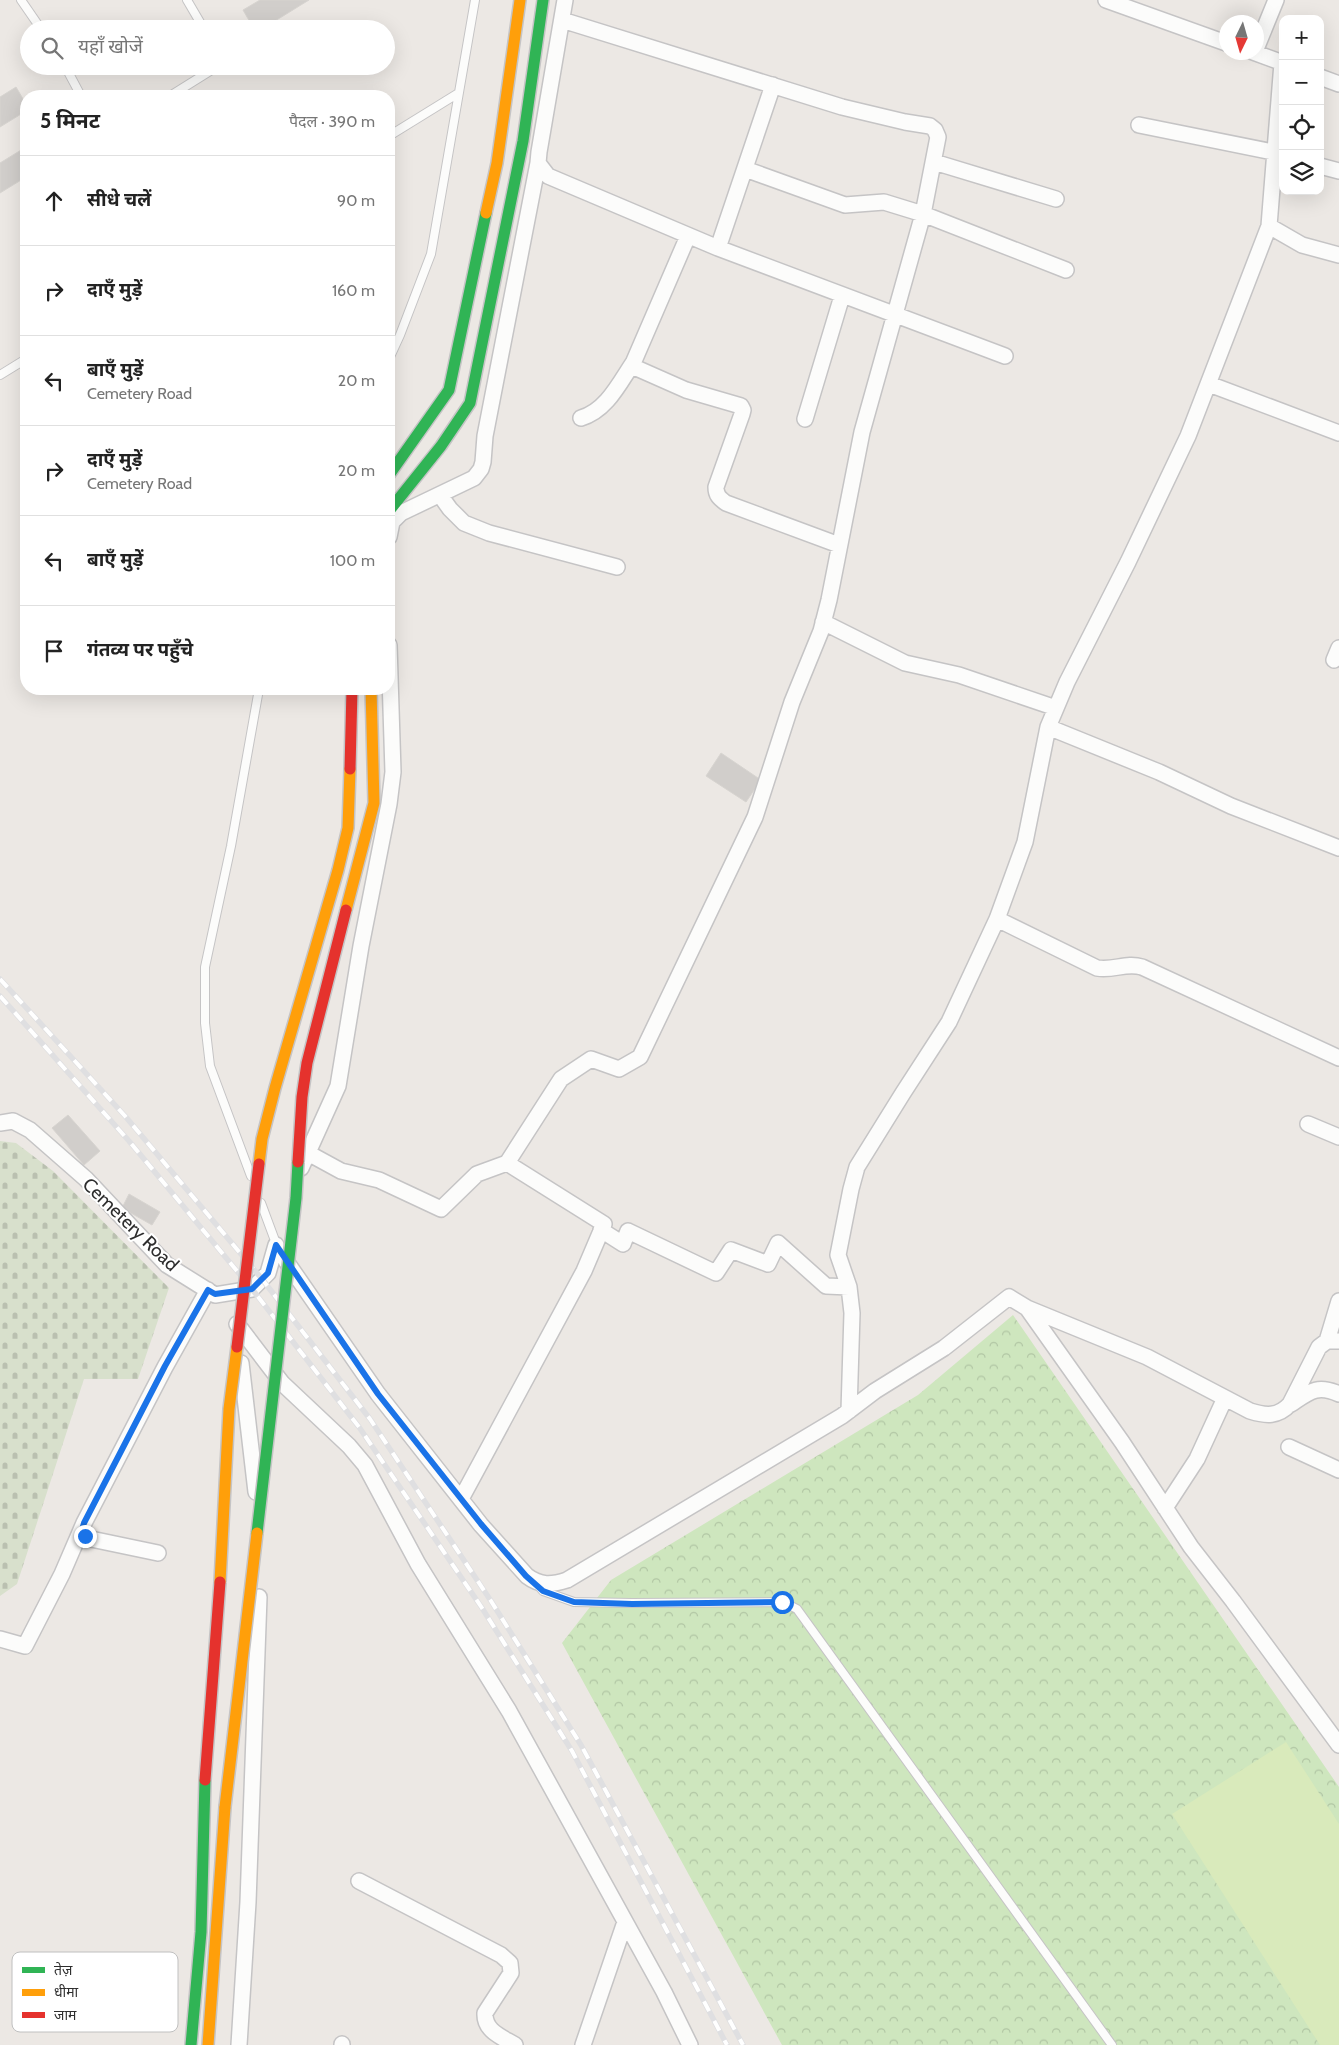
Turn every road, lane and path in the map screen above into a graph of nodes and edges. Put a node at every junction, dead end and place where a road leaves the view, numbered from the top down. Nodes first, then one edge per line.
1 (21, 0) edge
2 (187, 0) edge
3 (475, 0) edge
4 (520, 0) edge
5 (543, 0) edge
6 (565, 0) edge
7 (1106, 0) edge
8 (1276, 0) edge
9 (35, 20) edge
10 (199, 20) edge
11 (562, 20) junction
12 (1264, 29) edge
13 (1219, 40) edge
14 (1264, 57) edge
15 (1279, 62) edge
16 (70, 75) edge
17 (204, 75) edge
18 (1324, 78) edge
19 (1339, 84) edge
20 (773, 85) junction
21 (78, 90) edge
22 (180, 90) edge
23 (458, 94) junction
24 (1280, 105) edge
25 (1139, 125) dead end
26 (395, 132) edge
27 (1278, 153) edge
28 (934, 162) junction
29 (538, 163) junction
30 (1324, 167) edge
31 (745, 169) junction
32 (1339, 171) edge
33 (1056, 199) dead end
34 (924, 214) junction
35 (1268, 226) junction
36 (688, 236) junction
37 (718, 248) junction
38 (1339, 255) edge
39 (1066, 270) dead end
40 (842, 296) junction
41 (896, 314) junction
42 (395, 346) edge
43 (1005, 356) dead end
44 (20, 363) edge
45 (634, 363) junction
46 (0, 375) edge
47 (1209, 384) junction
48 (581, 418) dead end
49 (805, 419) dead end
50 (1339, 433) edge
51 (432, 437) junction
52 (395, 470) edge
53 (440, 495) junction
54 (395, 500) edge
55 (395, 519) edge
56 (839, 546) junction
57 (617, 566) dead end
58 (823, 622) junction
59 (257, 695) edge
60 (352, 695) edge
61 (371, 695) edge
62 (391, 695) edge
63 (1056, 708) junction
64 (1048, 726) junction
65 (1339, 848) edge
66 (997, 919) junction
67 (1339, 1058) edge
68 (0, 1123) edge
69 (1308, 1124) dead end
70 (1339, 1137) edge
71 (308, 1153) junction
72 (507, 1163) junction
73 (601, 1230) junction
74 (280, 1251) junction
75 (849, 1287) junction
76 (208, 1290) junction
77 (233, 1292) junction
78 (1339, 1301) edge
79 (1027, 1308) junction
80 (237, 1324) junction
81 (1335, 1340) edge
82 (1339, 1394) edge
83 (1225, 1398) junction
84 (1290, 1404) junction
85 (849, 1411) junction
86 (1289, 1447) dead end
87 (1339, 1470) edge
88 (461, 1499) junction
89 (1165, 1508) junction
90 (82, 1530) junction
91 (158, 1553) dead end
92 (535, 1582) junction
93 (0, 1639) edge
94 (1339, 1745) edge
95 (359, 1881) dead end
96 (625, 1922) junction
97 (191, 2045) edge
98 (208, 2045) edge
99 (239, 2045) edge
100 (515, 2045) edge
101 (583, 2045) edge
102 (690, 2045) edge
103 (1112, 2045) edge

1 - 9 lane
2 - 10 lane
3 - 23 lane
4 - 51 street
5 - 51 street
6 - 11 street
7 - 13 street
8 - 12 street
11 - 20 street
11 - 29 street
14 - 15 street
16 - 21 lane
17 - 22 lane
18 - 19 street
20 - 28 street
20 - 31 street
23 - 26 lane
23 - 42 lane
24 - 27 street
25 - 27 street
27 - 35 street
28 - 33 street
28 - 34 street
29 - 36 street
29 - 53 street
30 - 32 street
31 - 34 street
31 - 37 street
34 - 39 street
34 - 41 street
35 - 38 street
35 - 47 street
36 - 37 street
36 - 45 street
37 - 40 street
40 - 41 street
40 - 49 street
41 - 43 street
41 - 56 street
44 - 46 lane
45 - 48 street
45 - 56 street
47 - 50 street
47 - 63 street
51 - 52 street
51 - 54 street
53 - 55 street
53 - 57 street
56 - 58 street
58 - 63 street
58 - 72 street
59 - 74 lane
60 - 97 street, bridge
61 - 98 street, bridge
62 - 71 street, Cemetery Road
63 - 64 street
64 - 65 street
64 - 66 street
66 - 67 street
66 - 75 street
68 - 76 street, Cemetery Road
69 - 70 street
71 - 72 street
71 - 74 street, Cemetery Road
72 - 73 street
73 - 75 street
73 - 88 street
74 - 77 street, Cemetery Road
74 - 88 street
75 - 85 street
76 - 77 street, Cemetery Road
76 - 90 street
77 - 80 street
78 - 81 street
79 - 83 street
79 - 85 street
79 - 89 street
80 - 96 street
80 - 99 street
81 - 84 street
82 - 84 street
83 - 84 street
83 - 89 street
85 - 92 street
86 - 87 street
88 - 92 street
89 - 94 street
90 - 91 street
90 - 93 street
92 - 103 lane
95 - 100 street
96 - 101 street
96 - 102 street

